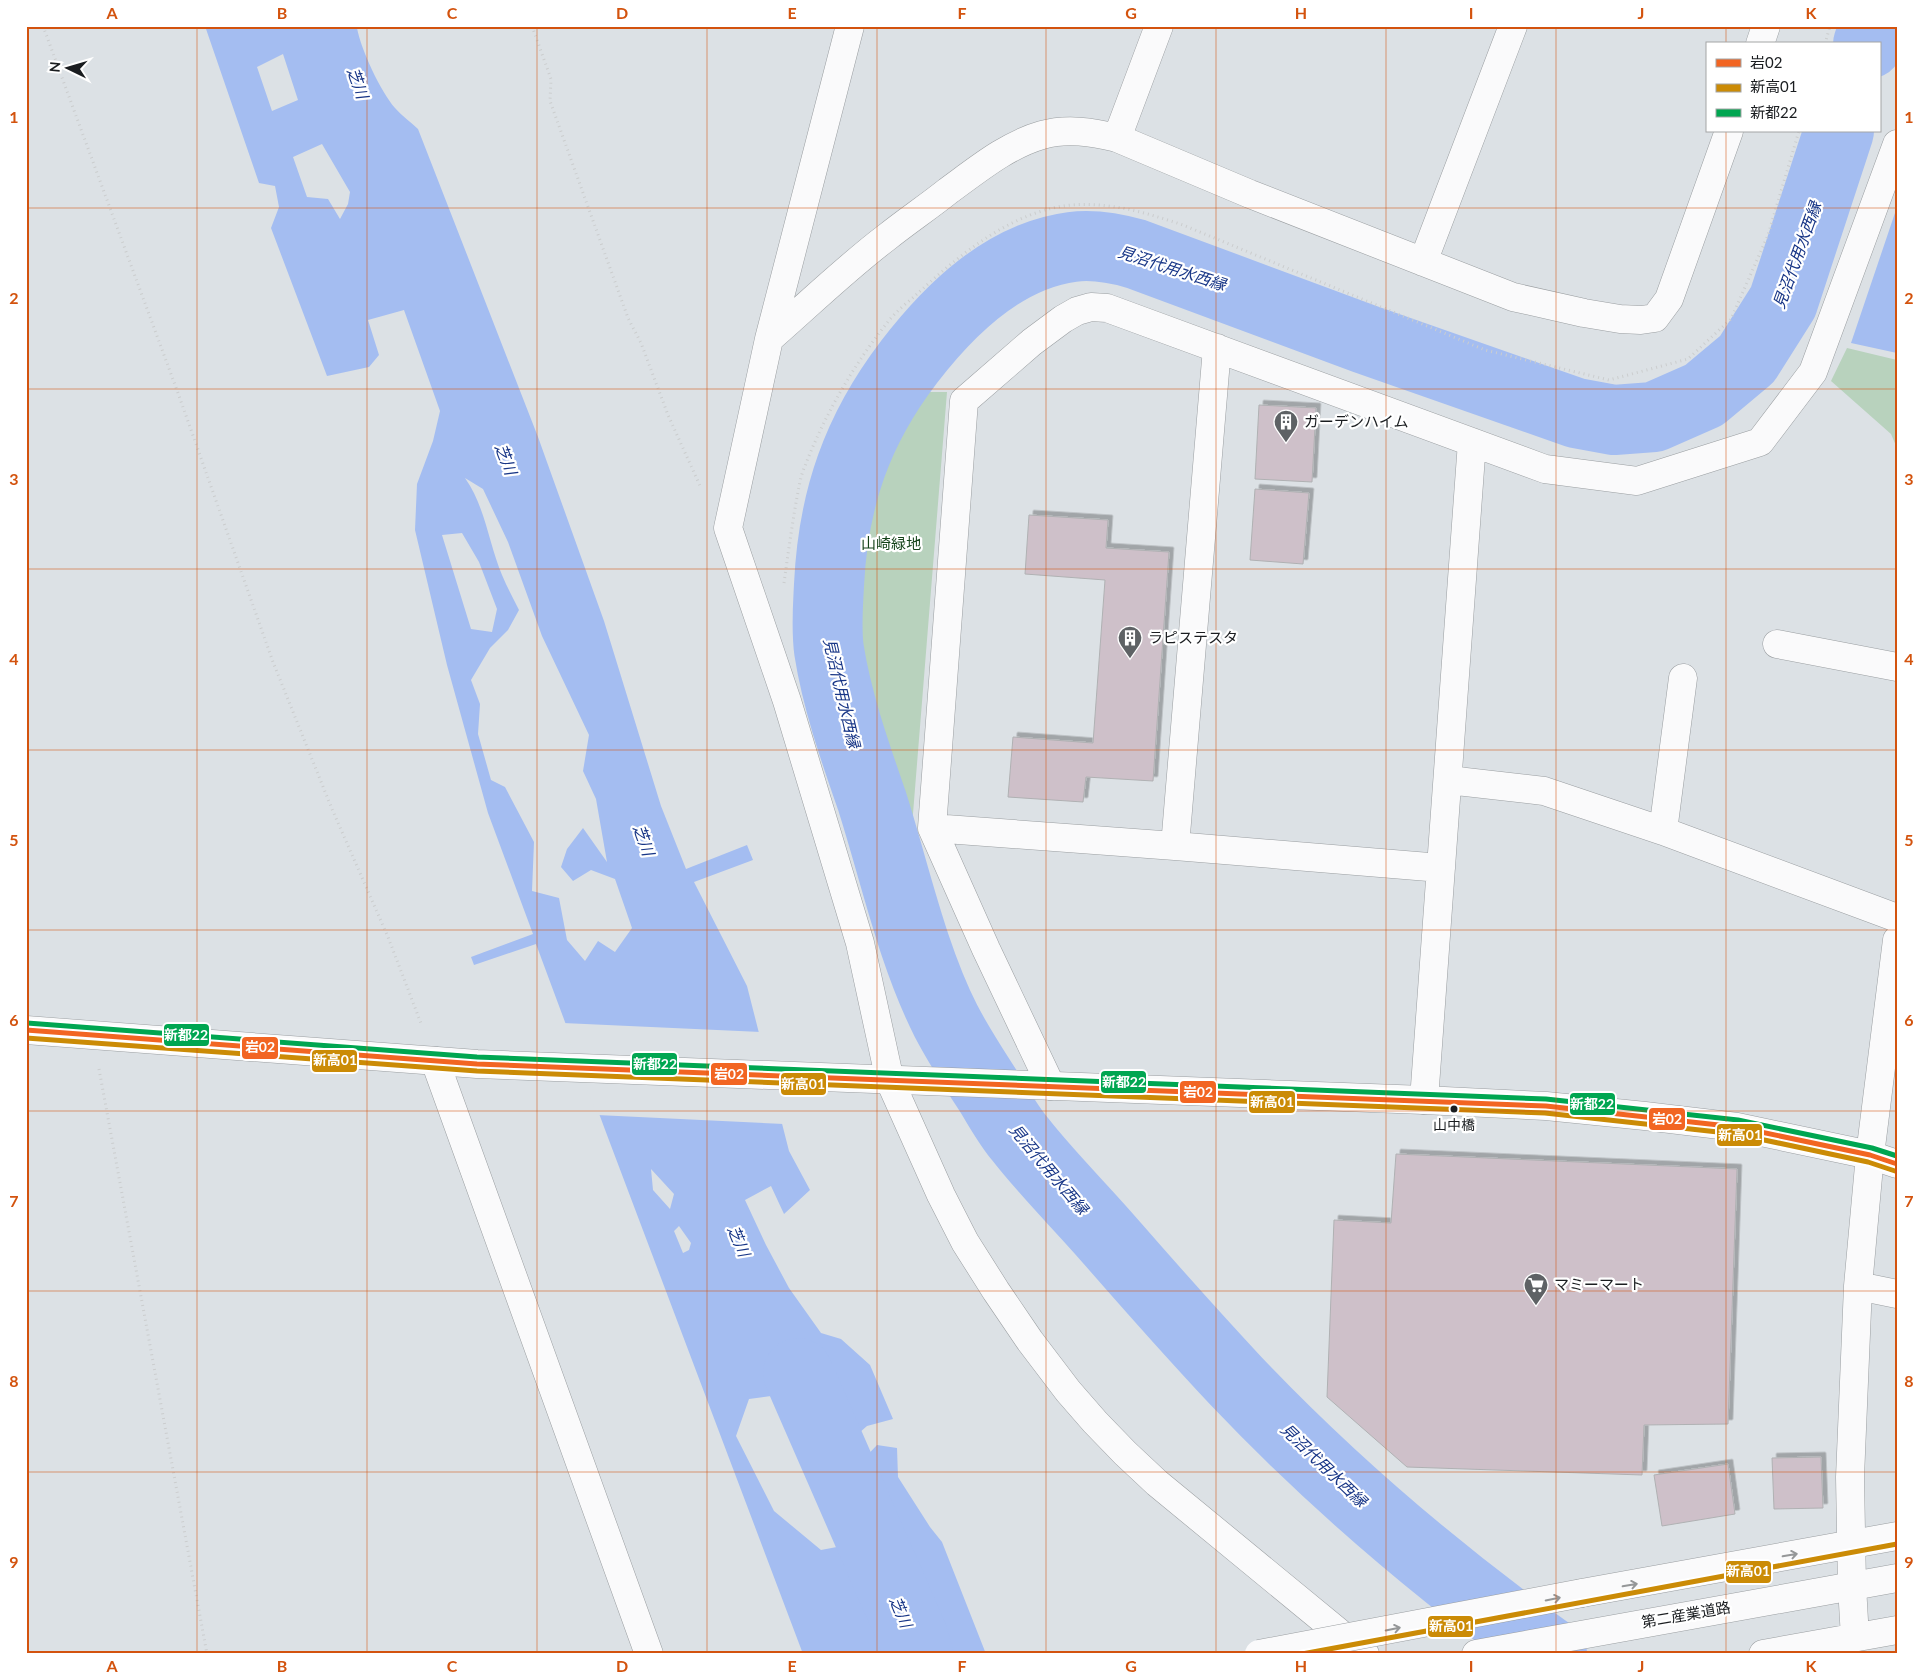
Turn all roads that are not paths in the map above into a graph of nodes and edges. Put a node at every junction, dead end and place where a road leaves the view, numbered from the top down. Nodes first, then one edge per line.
1 (850, 26) edge
2 (1159, 26) edge
3 (1513, 26) edge
4 (1766, 26) edge
5 (1761, 42) edge
6 (1729, 132) edge
7 (1117, 138) junction
8 (1897, 144) edge
9 (1423, 262) junction
10 (769, 339) junction
11 (1217, 348) junction
12 (1472, 442) junction
13 (1777, 644) dead end
14 (1897, 667) edge
15 (1683, 678) dead end
16 (1448, 780) junction
17 (932, 828) junction
18 (1663, 831) junction
19 (1175, 846) junction
20 (1441, 868) junction
21 (1897, 918) edge
22 (1897, 940) edge
23 (26, 1030) edge
24 (436, 1061) junction
25 (890, 1081) junction
26 (1051, 1086) junction
27 (1424, 1100) junction
28 (1870, 1155) junction
29 (1897, 1164) edge
30 (1858, 1286) junction
31 (1897, 1294) edge
32 (1897, 1536) edge
33 (1851, 1544) junction
34 (1897, 1578) edge
35 (1852, 1586) junction
36 (1897, 1630) edge
37 (1855, 1638) junction
38 (649, 1654) edge
39 (1259, 1654) edge
40 (1365, 1654) edge
41 (1476, 1654) edge
42 (1763, 1654) edge

1 - 10 street
2 - 7 street
3 - 9 street
4 - 5 street
6 - 9 street
7 - 9 street
7 - 10 street
8 - 12 street
10 - 25 street
11 - 12 street
11 - 17 street
11 - 19 street
12 - 16 street
13 - 14 street
15 - 18 street
16 - 18 street
16 - 20 street
17 - 19 street
17 - 26 street
18 - 21 street
19 - 20 street
20 - 27 street
22 - 28 street
23 - 24 street
24 - 25 street
24 - 38 street
25 - 26 street
25 - 40 street
26 - 27 street
27 - 28 street
28 - 29 street
28 - 30 street
30 - 31 street
30 - 33 street
32 - 33 street
33 - 35 street
39 -> 33 street, bridge
34 - 35 street, 第二産業道路
35 - 37 street
35 - 41 street, 第二産業道路
36 - 37 street
37 - 42 street

